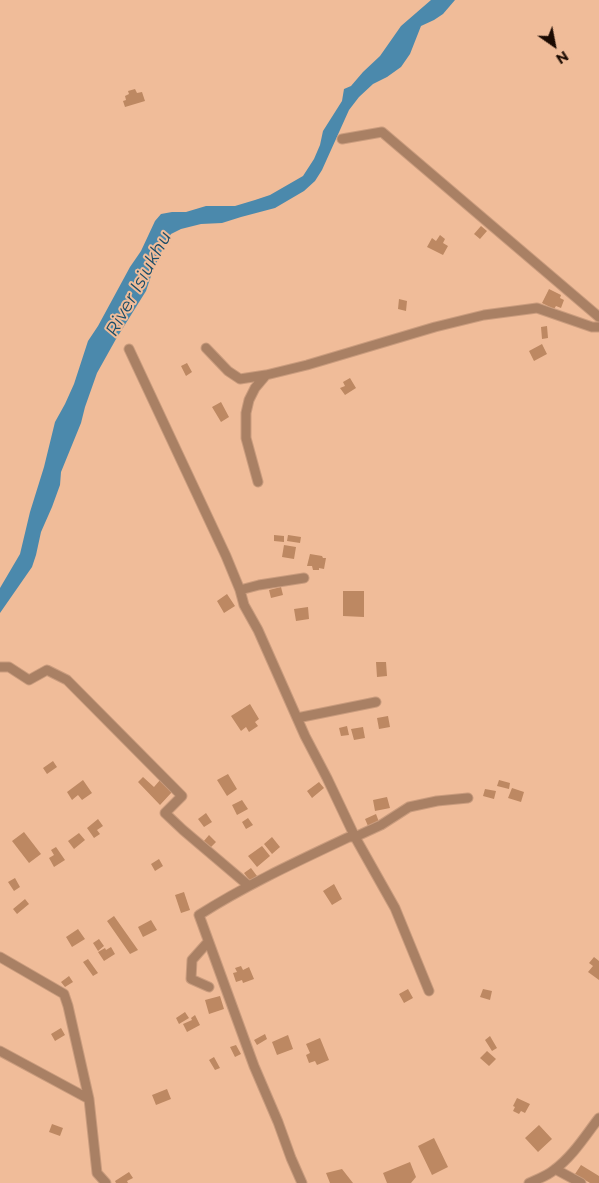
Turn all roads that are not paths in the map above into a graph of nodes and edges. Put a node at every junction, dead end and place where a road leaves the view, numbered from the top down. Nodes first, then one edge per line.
1 (342, 139) dead end
2 (599, 317) edge
3 (599, 327) edge
4 (206, 348) dead end
5 (129, 349) dead end
6 (266, 375) junction
7 (258, 482) dead end
8 (304, 578) dead end
9 (240, 590) junction
10 (0, 667) edge
11 (376, 702) dead end
12 (297, 718) junction
13 (468, 798) dead end
14 (355, 837) junction
15 (249, 886) junction
16 (208, 942) junction
17 (0, 957) edge
18 (209, 987) dead end
19 (428, 991) dead end
20 (0, 1051) edge
21 (89, 1099) junction
22 (599, 1118) edge
23 (555, 1170) junction
24 (106, 1183) edge
25 (302, 1183) edge
26 (529, 1183) edge
27 (581, 1183) edge

1 - 2 street
3 - 6 street
4 - 6 street
5 - 9 street
6 - 7 street
8 - 9 street
9 - 12 street
10 - 15 street
11 - 12 street
12 - 14 street
13 - 14 street
14 - 15 street
14 - 19 street
15 - 16 street
16 - 18 street
16 - 25 street
17 - 21 street
20 - 21 street
21 - 24 street
22 - 23 street
23 - 26 street
23 - 27 street

